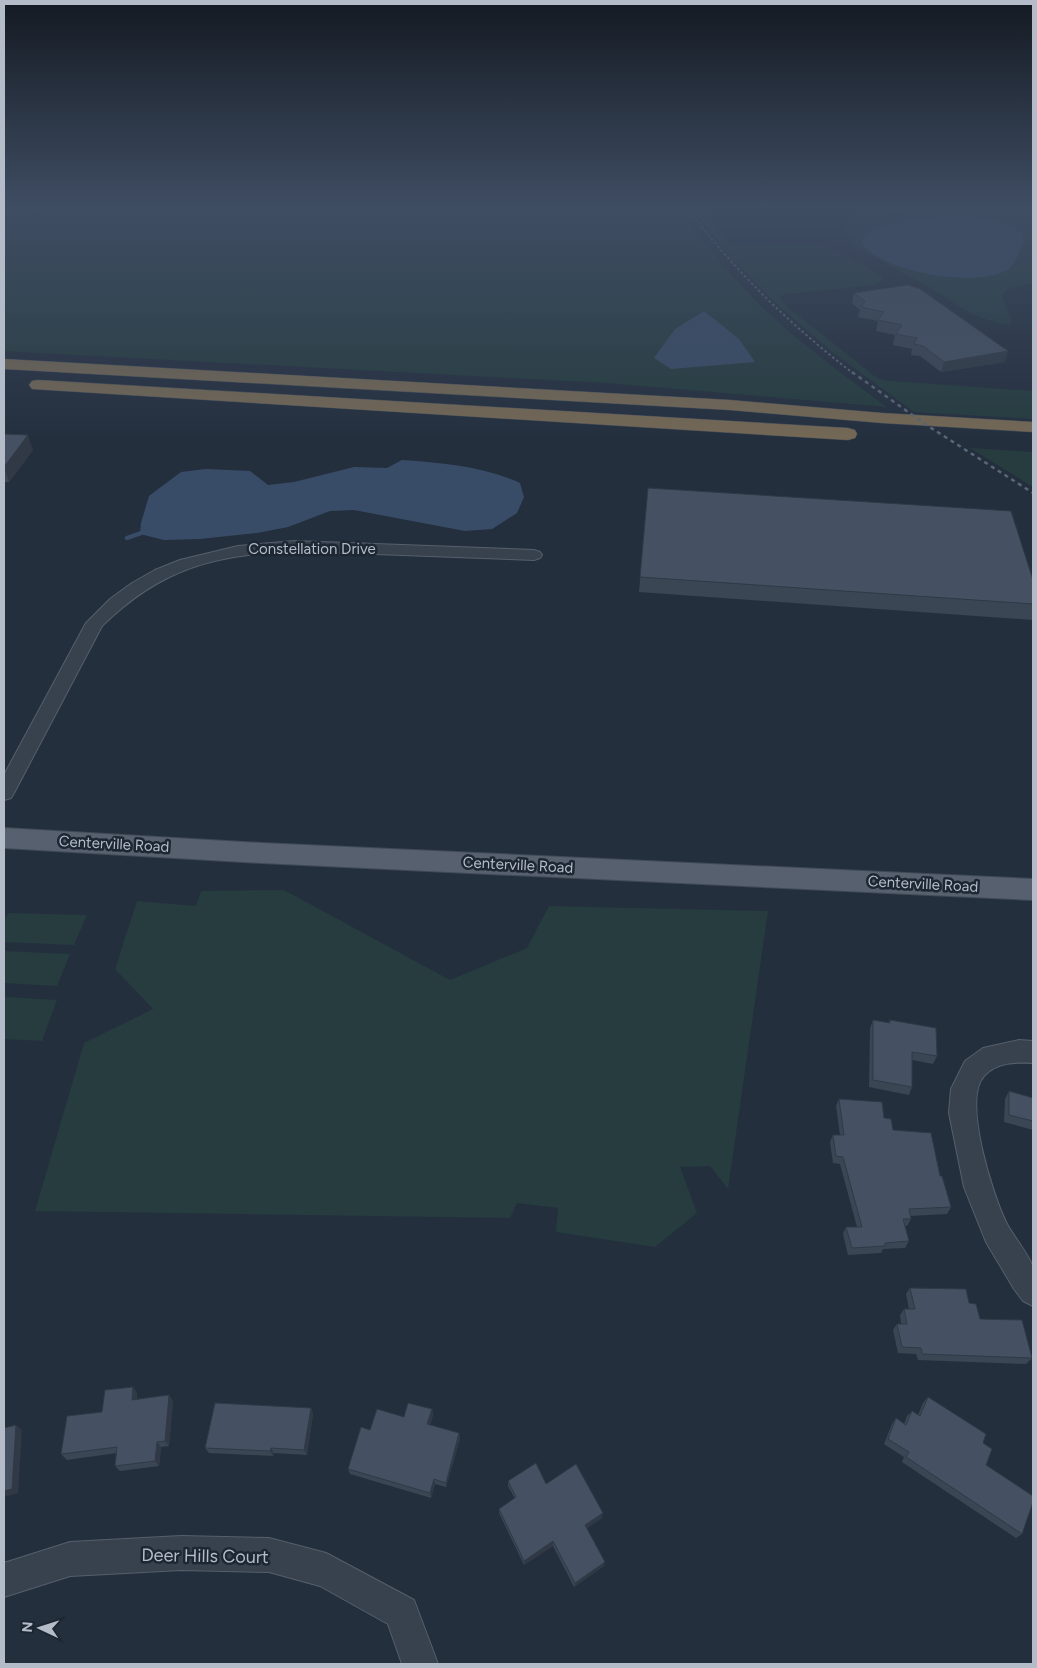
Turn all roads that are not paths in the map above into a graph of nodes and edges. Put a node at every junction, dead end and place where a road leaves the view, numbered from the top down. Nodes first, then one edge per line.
1 (4, 364) edge
2 (24, 384) dead end
3 (1033, 427) edge
4 (860, 434) dead end
5 (534, 555) dead end
6 (4, 793) edge
7 (4, 838) edge
8 (1033, 890) edge
9 (1033, 1052) edge
10 (1033, 1291) edge
11 (4, 1580) edge
12 (420, 1664) edge

1 - 3 highway
2 - 4 highway
5 - 6 street, Constellation Drive
7 - 8 main road, Centerville Road
9 - 10 street
11 - 12 street, Deer Hills Court

